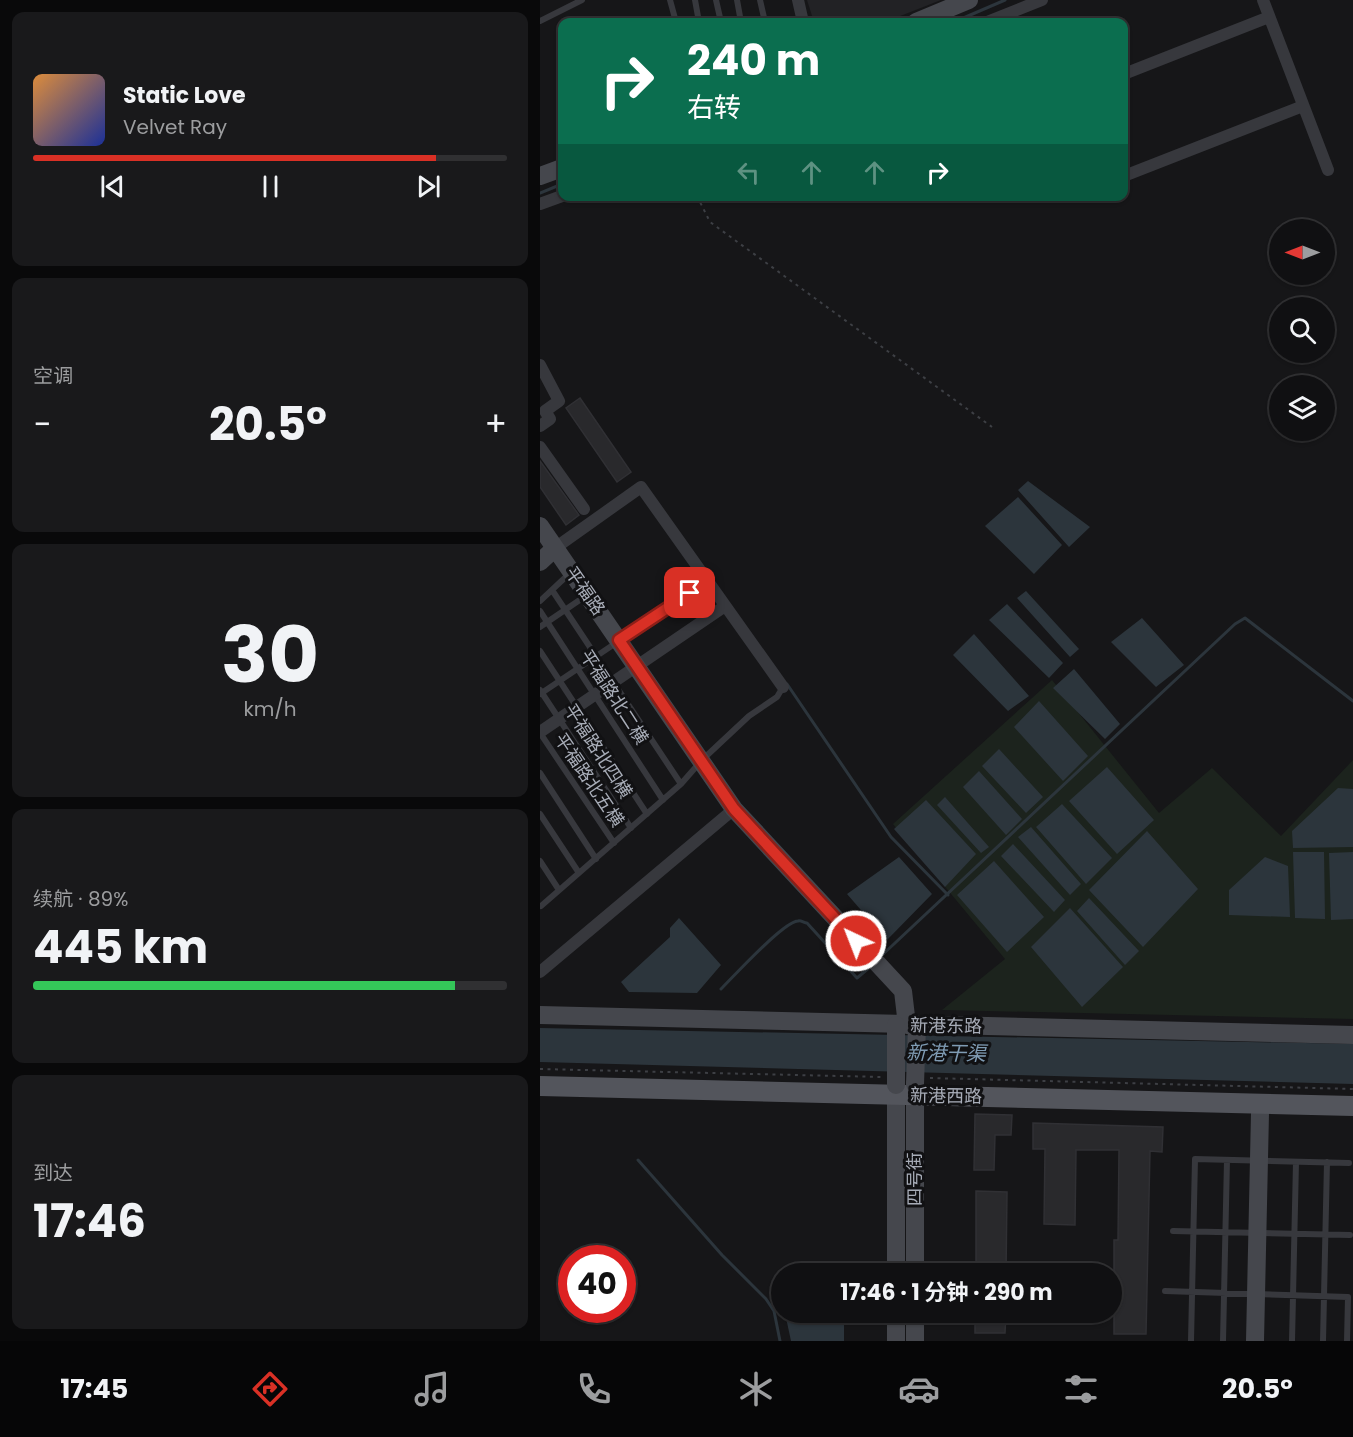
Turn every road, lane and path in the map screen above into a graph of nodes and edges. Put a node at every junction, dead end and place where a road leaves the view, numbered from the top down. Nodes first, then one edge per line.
1 (582, 0) edge
2 (670, 0) edge
3 (694, 0) edge
4 (716, 0) edge
5 (736, 0) edge
6 (760, 0) edge
7 (798, 0) edge
8 (969, 0) edge
9 (1042, 0) edge
10 (1263, 0) edge
11 (1269, 17) junction
12 (675, 18) edge
13 (698, 18) edge
14 (720, 18) edge
15 (740, 18) edge
16 (764, 18) edge
17 (802, 18) edge
18 (929, 18) edge
19 (997, 18) edge
20 (540, 21) edge
21 (1128, 72) edge
22 (1303, 106) junction
23 (558, 169) edge
24 (1328, 170) dead end
25 (1128, 174) edge
26 (540, 176) edge
27 (558, 197) edge
28 (700, 201) edge
29 (540, 204) edge
30 (540, 365) edge
31 (540, 426) edge
32 (992, 427) dead end
33 (540, 447) edge
34 (584, 509) dead end
35 (540, 526) edge
36 (555, 548) junction
37 (540, 562) edge
38 (572, 571) junction
39 (708, 581) junction
40 (552, 590) junction
41 (588, 594) junction
42 (540, 601) edge
43 (725, 606) junction
44 (540, 610) edge
45 (565, 610) junction
46 (547, 622) junction
47 (540, 627) edge
48 (619, 640) junction
49 (540, 651) edge
50 (596, 656) junction
51 (636, 667) junction
52 (577, 669) junction
53 (559, 681) junction
54 (614, 682) junction
55 (783, 687) joint
56 (541, 692) edge
57 (594, 695) junction
58 (577, 707) junction
59 (559, 719) junction
60 (540, 732) edge
61 (702, 760) junction
62 (540, 773) edge
63 (681, 784) junction
64 (663, 800) junction
65 (734, 809) junction
66 (540, 814) edge
67 (647, 814) junction
68 (631, 828) junction
69 (614, 843) junction
70 (596, 858) junction
71 (540, 861) edge
72 (579, 873) junction
73 (558, 890) junction
74 (540, 906) edge
75 (540, 972) edge
76 (540, 1015) edge
77 (907, 1025) junction
78 (1353, 1035) edge
79 (540, 1069) edge
80 (889, 1081) junction
81 (922, 1081) junction
82 (540, 1086) edge
83 (1353, 1089) edge
84 (1353, 1106) edge
85 (1260, 1113) dead end
86 (1227, 1160) junction
87 (1259, 1161) junction
88 (1296, 1161) junction
89 (1327, 1162) junction
90 (1350, 1163) dead end
91 (1173, 1231) dead end
92 (1194, 1231) junction
93 (1226, 1232) junction
94 (1257, 1233) junction
95 (1294, 1234) junction
96 (1326, 1235) junction
97 (1350, 1235) dead end
98 (896, 1263) edge
99 (915, 1263) edge
100 (1165, 1291) dead end
101 (1192, 1292) junction
102 (1224, 1293) junction
103 (1256, 1293) junction
104 (1293, 1294) junction
105 (1324, 1296) junction
106 (896, 1323) edge
107 (915, 1323) edge
108 (896, 1341) edge
109 (915, 1341) edge
110 (1191, 1341) edge
111 (1223, 1341) edge
112 (1255, 1341) edge
113 (1292, 1341) edge
114 (1323, 1341) edge
115 (1347, 1341) edge

1 - 20 lane
2 - 12 lane
3 - 13 lane
4 - 14 lane
5 - 15 lane
6 - 16 lane
7 - 17 street
8 - 18 main road
9 - 19 street
10 - 11 street
11 - 21 street
11 - 22 street
22 - 24 street
22 - 25 street
23 - 26 main road
27 - 29 street
28 - 32 path
30 - 31 street
33 - 34 street
35 - 36 main road, 平福路
36 - 37 main road
36 - 38 main road, 平福路
36 - 39 street
38 - 40 lane
38 - 41 main road, 平福路
39 - 43 street
39 - 48 lane
40 - 42 lane
40 - 45 lane
41 - 45 lane
41 - 48 main road, 平福路
43 - 51 street
43 - 55 street
44 - 46 lane, 平福路北二横
45 - 46 lane
45 - 50 lane
46 - 47 lane
46 - 52 lane, 平福路北二横
48 - 50 lane
48 - 51 main road, 平福路
49 - 53 lane
50 - 52 lane
50 - 54 lane
51 - 54 street
51 - 61 main road, 平福路
52 - 53 lane
52 - 57 lane, 平福路北二横
53 - 56 lane
53 - 58 lane
54 - 57 street
54 - 63 lane
55 - 61 lane
56 - 59 lane, 平福路北四横
57 - 58 street
57 - 64 lane, 平福路北二横
58 - 59 street
58 - 67 lane
59 - 60 street
59 - 68 lane, 平福路北四横
60 - 69 lane, 平福路北五横
61 - 63 lane
61 - 65 main road, 平福路
62 - 70 lane
63 - 64 lane
64 - 67 lane
65 - 75 street
65 - 77 main road, 平福路
66 - 72 lane
67 - 68 lane
68 - 69 lane
69 - 70 lane
70 - 72 lane
71 - 73 lane
72 - 73 lane
73 - 74 lane
76 - 77 main road, 新港东路
77 - 78 main road, 新港东路
77 - 80 main road, 四号街, bridge
77 - 81 main road, 四号街, bridge
79 - 80 path
80 - 98 main road, 四号街
81 - 83 path
81 - 99 main road, 四号街
82 - 84 main road, 新港西路
85 - 87 main road
86 - 87 lane
86 - 92 lane
86 - 93 lane
87 - 88 lane
87 - 94 main road
88 - 89 lane
88 - 95 lane
89 - 90 lane
89 - 96 lane
91 - 92 lane
92 - 93 lane
92 - 101 lane
93 - 94 lane
93 - 102 lane
94 - 95 lane
94 - 103 main road
95 - 96 lane
95 - 104 lane
96 - 97 lane
96 - 105 lane
100 - 101 lane
101 - 102 lane
101 - 110 lane
102 - 103 lane
102 - 111 lane
103 - 104 lane
103 - 112 main road
104 - 105 lane
104 - 113 lane
105 - 114 lane
105 - 115 lane
106 - 108 main road
107 - 109 main road

